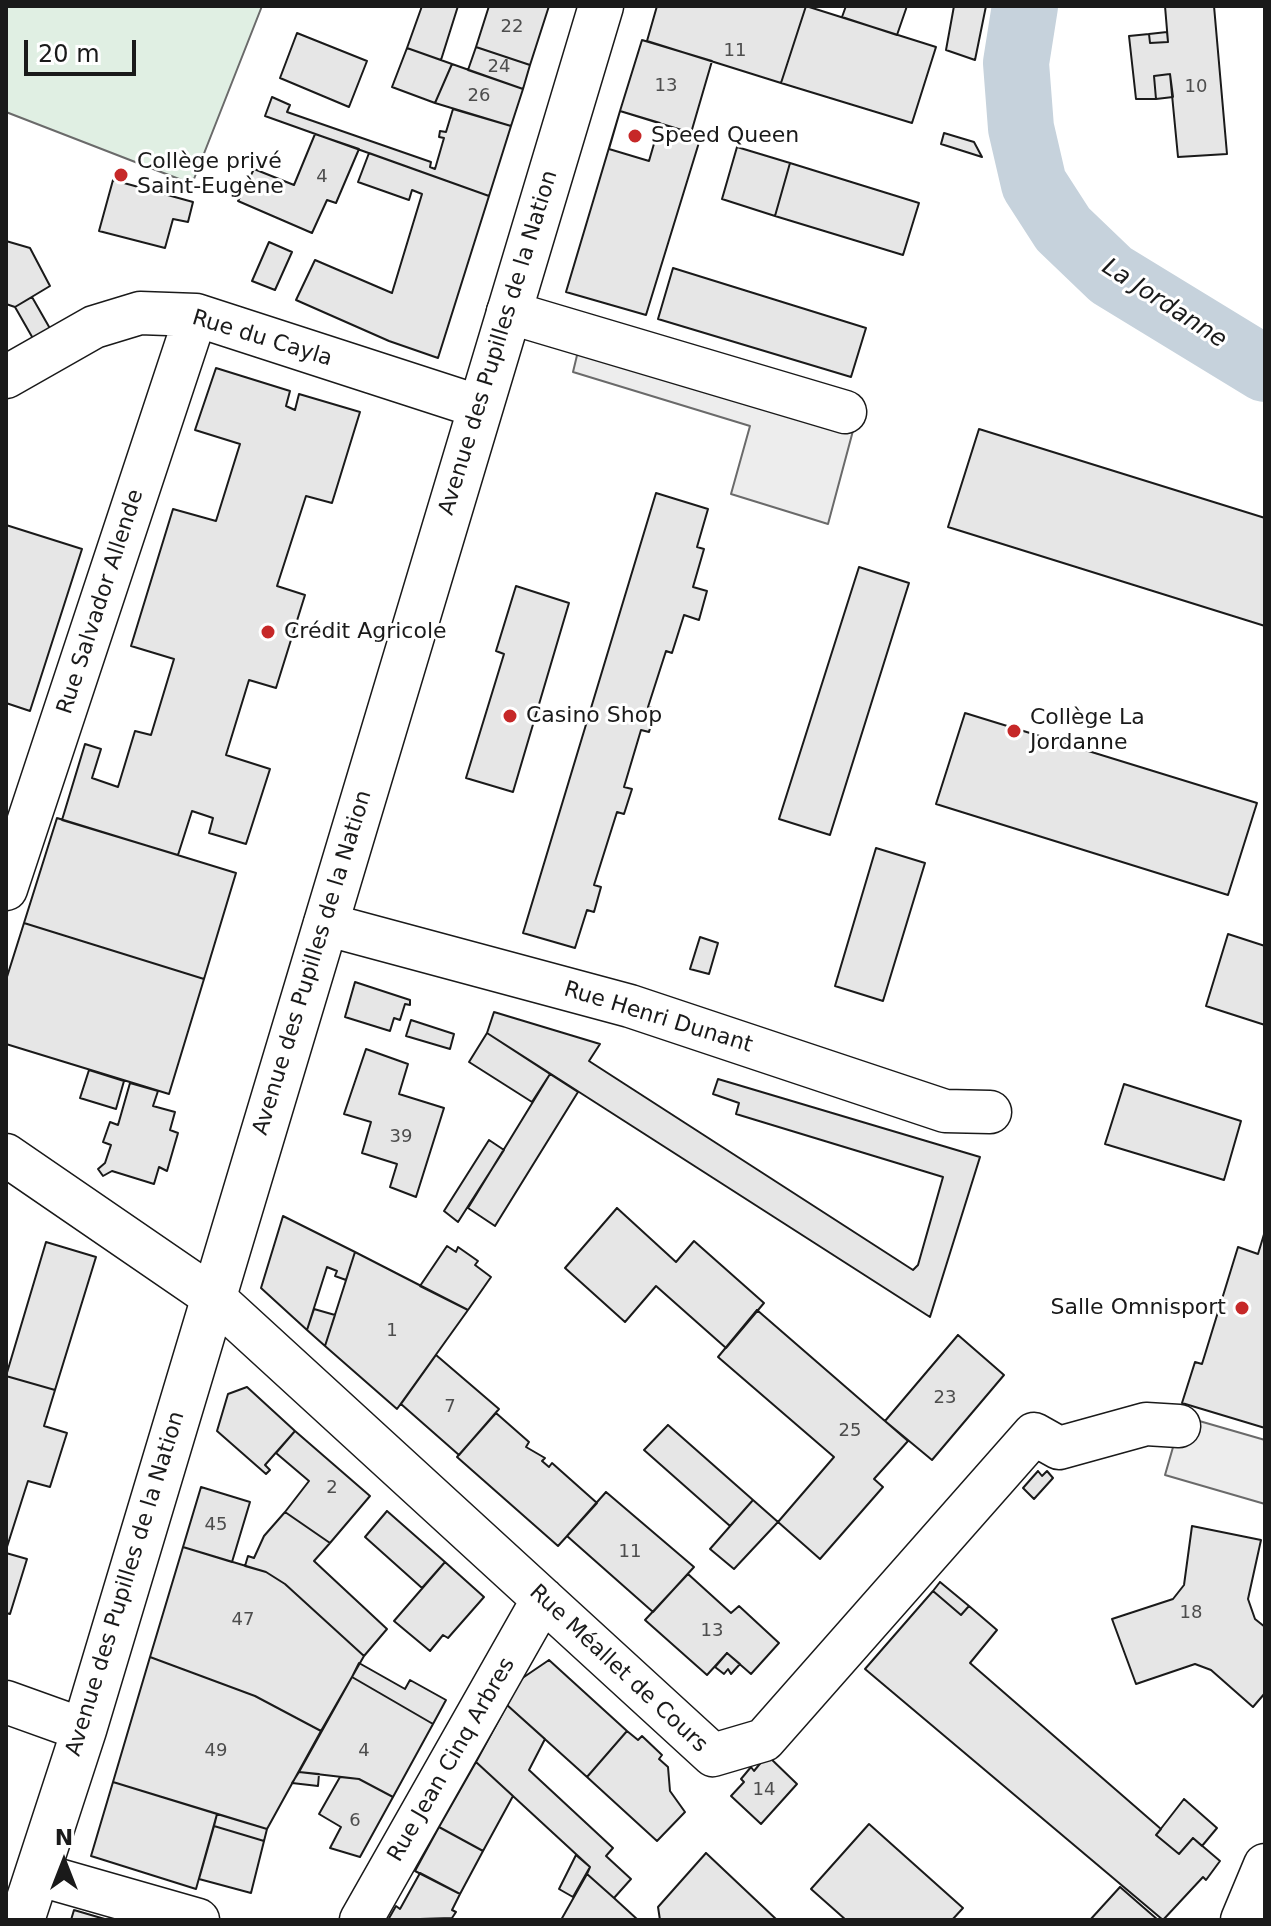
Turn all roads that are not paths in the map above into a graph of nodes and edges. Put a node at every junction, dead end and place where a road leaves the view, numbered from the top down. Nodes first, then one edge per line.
1 (601, 6) edge
2 (508, 312) junction
3 (196, 315) junction
4 (6, 377) edge
5 (480, 407) junction
6 (845, 412) dead end
7 (6, 889) edge
8 (325, 924) junction
9 (990, 1112) dead end
10 (6, 1155) edge
11 (213, 1297) junction
12 (1179, 1426) dead end
13 (543, 1599) junction
14 (6, 1702) edge
15 (84, 1730) junction
16 (1265, 1865) edge
17 (37, 1874) junction
18 (22, 1920) edge
19 (198, 1920) edge
20 (361, 1920) edge
21 (1242, 1920) edge

1 - 2 main road, Avenue des Pupilles de la Nation
2 - 5 main road, Avenue des Pupilles de la Nation
2 - 6 street
3 - 4 street, Rue du Cayla
3 - 5 street, Rue du Cayla
3 - 7 street, Rue Salvador Allende
5 - 8 main road, Avenue des Pupilles de la Nation
8 - 9 street, Rue Henri Dunant
8 - 11 main road, Avenue des Pupilles de la Nation
10 - 11 street, Rue Méallet de Cours
11 - 13 street, Rue Méallet de Cours
11 - 15 main road, Avenue des Pupilles de la Nation
12 - 13 street, Rue Méallet de Cours
13 - 20 street, Rue Jean Cinq Arbres
14 - 15 street
15 - 17 main road, Avenue des Pupilles de la Nation
16 - 21 street
17 - 18 main road, Avenue des Pupilles de la Nation
17 - 19 street

